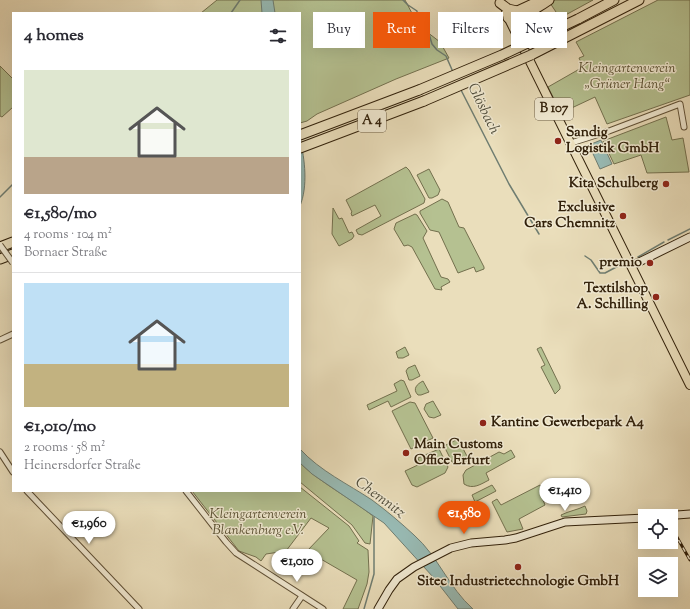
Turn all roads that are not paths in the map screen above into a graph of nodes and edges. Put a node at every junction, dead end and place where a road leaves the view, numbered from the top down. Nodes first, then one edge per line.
1 (542, 0) edge
2 (549, 0) edge
3 (601, 0) edge
4 (614, 0) edge
5 (639, 0) edge
6 (500, 1) edge
7 (516, 11) junction
8 (531, 12) edge
9 (508, 18) junction
10 (511, 19) edge
11 (576, 19) junction
12 (511, 24) edge
13 (524, 48) edge
14 (684, 127) dead end
15 (301, 135) edge
16 (571, 143) junction
17 (301, 148) edge
18 (690, 237) edge
19 (12, 242) edge
20 (0, 246) edge
21 (12, 254) edge
22 (0, 259) edge
23 (12, 262) edge
24 (631, 266) junction
25 (12, 334) edge
26 (0, 340) edge
27 (687, 372) edge
28 (690, 385) edge
29 (0, 452) edge
30 (12, 470) edge
31 (28, 492) edge
32 (187, 492) edge
33 (690, 514) edge
34 (678, 515) edge
35 (638, 518) edge
36 (302, 596) junction
37 (139, 609) edge
38 (293, 609) edge
39 (323, 609) edge
40 (378, 609) edge

1 - 7 highway
2 - 8 highway
3 - 11 highway
4 - 11 highway, A 4
5 - 17 highway, A 4, bridge
6 - 7 highway
6 - 9 main road, B 107
7 - 9 highway
9 - 10 highway
9 - 12 main road, B 107
11 - 15 highway, A 4, bridge
13 - 16 main road, B 107
14 - 16 street
16 - 24 main road, B 107
18 - 24 main road
19 - 20 highway
20 - 23 street, bridge
21 - 22 highway
24 - 27 main road, B 107
25 - 26 street
27 - 28 main road, B 107
29 - 30 street
31 - 37 street
32 - 36 street
33 - 34 main road
35 - 40 main road
36 - 38 street
36 - 39 street

